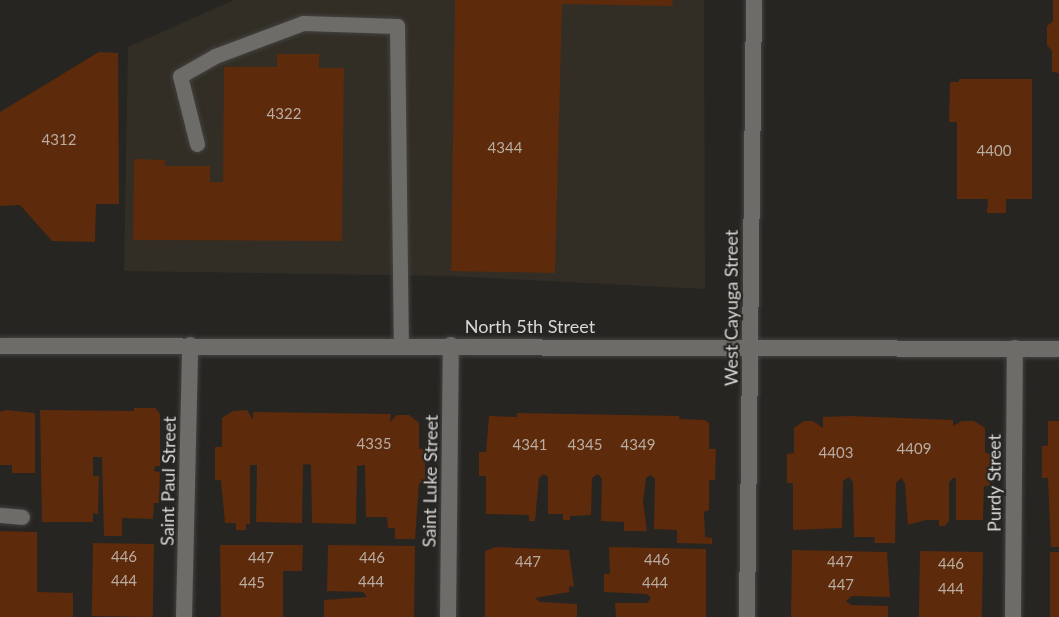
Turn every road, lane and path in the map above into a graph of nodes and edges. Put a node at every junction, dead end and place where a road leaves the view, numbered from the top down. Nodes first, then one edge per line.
1 (754, 0) edge
2 (197, 144) dead end
3 (190, 345) junction
4 (401, 345) junction
5 (451, 345) junction
6 (0, 346) edge
7 (750, 347) junction
8 (1015, 348) junction
9 (1059, 349) edge
10 (0, 515) edge
11 (22, 517) dead end
12 (184, 617) edge
13 (448, 617) edge
14 (747, 617) edge
15 (1013, 617) edge

1 - 7 street, West Cayuga Street
2 - 4 lane
3 - 4 street, North 5th Street
3 - 6 street, North 5th Street
3 - 12 street, Saint Paul Street
4 - 5 street, North 5th Street
5 - 7 street, North 5th Street
5 - 13 street, Saint Luke Street
7 - 8 street, North 5th Street
7 - 14 street, West Cayuga Street
8 - 9 street, North 5th Street
8 - 15 street, Purdy Street
10 - 11 lane

